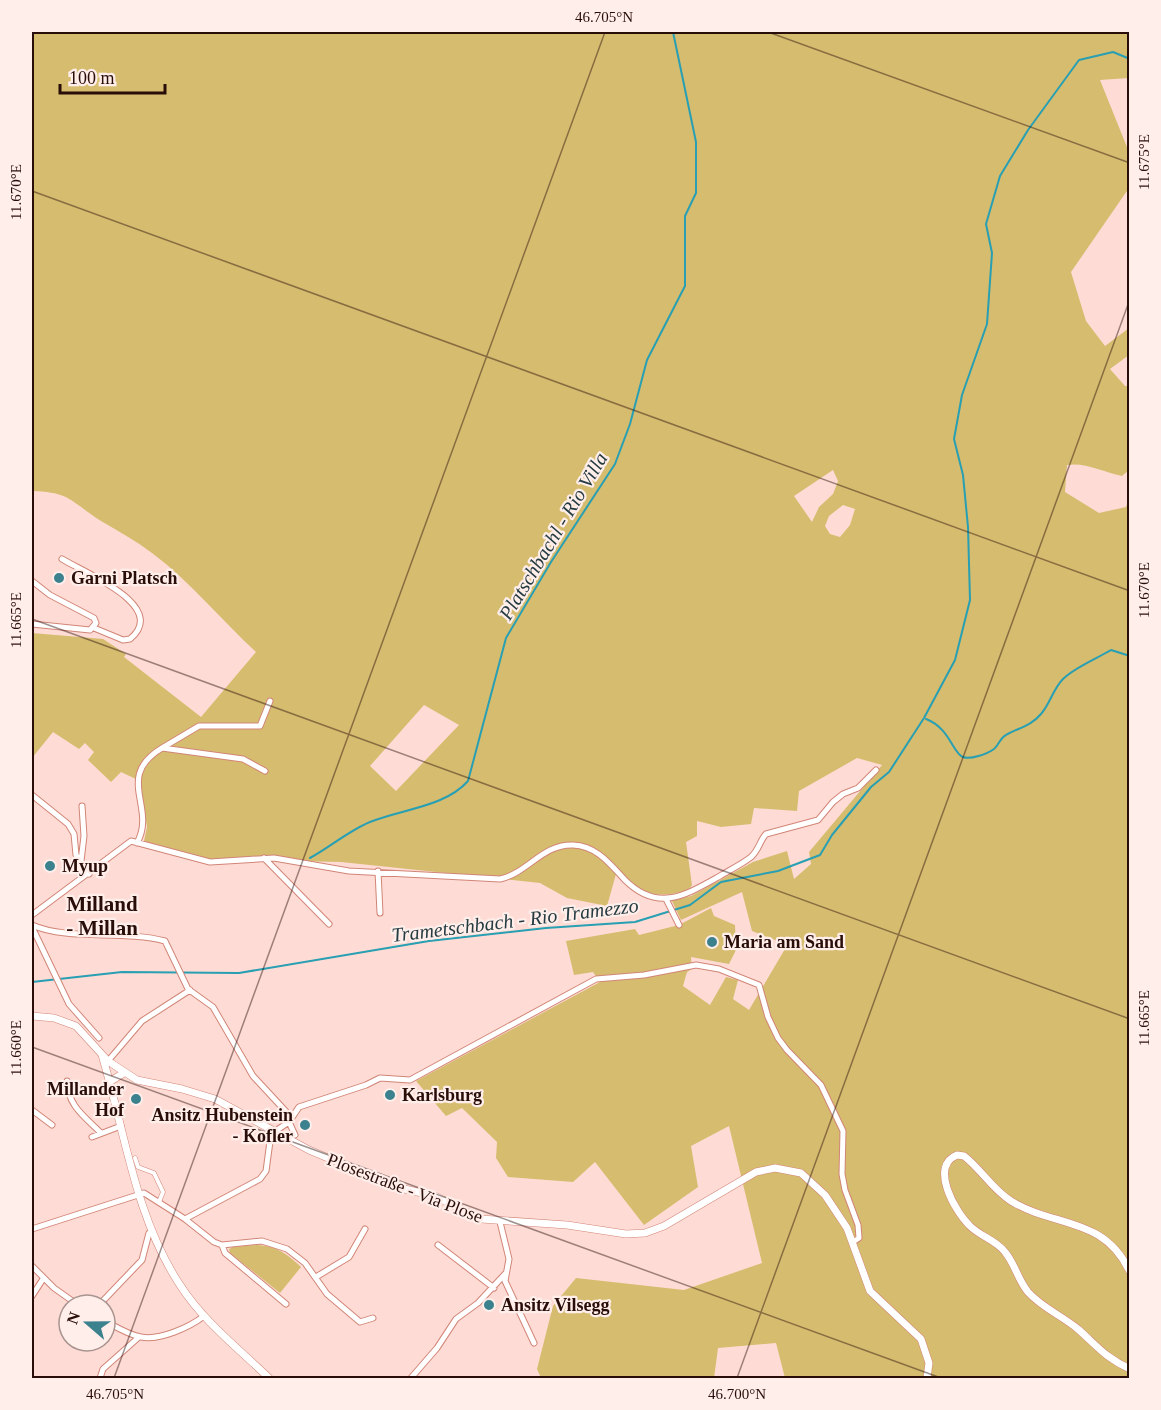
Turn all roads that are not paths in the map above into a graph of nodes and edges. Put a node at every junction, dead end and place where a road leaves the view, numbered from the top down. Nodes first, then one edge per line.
1 (62, 559) dead end
2 (32, 581) edge
3 (32, 624) edge
4 (94, 628) junction
5 (270, 701) dead end
6 (162, 748) junction
7 (876, 770) dead end
8 (265, 771) dead end
9 (32, 795) edge
10 (82, 806) dead end
11 (137, 843) junction
12 (264, 858) junction
13 (81, 861) junction
14 (378, 871) junction
15 (88, 874) junction
16 (667, 901) junction
17 (380, 913) dead end
18 (32, 915) edge
19 (678, 922) dead end
20 (329, 924) dead end
21 (32, 926) edge
22 (190, 990) junction
23 (32, 1016) edge
24 (99, 1038) dead end
25 (101, 1053) junction
26 (108, 1061) junction
27 (124, 1073) junction
28 (67, 1082) dead end
29 (109, 1082) junction
30 (32, 1110) edge
31 (290, 1119) junction
32 (52, 1125) dead end
33 (121, 1126) junction
34 (275, 1132) junction
35 (100, 1133) junction
36 (295, 1136) dead end
37 (92, 1137) dead end
38 (135, 1158) dead end
39 (140, 1194) junction
40 (159, 1202) junction
41 (185, 1219) junction
42 (32, 1221) edge
43 (501, 1222) junction
44 (33, 1229) edge
45 (365, 1229) dead end
46 (152, 1232) junction
47 (853, 1242) junction
48 (222, 1245) junction
49 (438, 1245) dead end
50 (32, 1266) edge
51 (1130, 1272) edge
52 (506, 1273) junction
53 (316, 1277) junction
54 (43, 1279) junction
55 (494, 1288) junction
56 (62, 1293) edge
57 (110, 1293) edge
58 (32, 1296) edge
59 (286, 1304) dead end
60 (204, 1316) junction
61 (373, 1318) dead end
62 (117, 1327) edge
63 (139, 1337) junction
64 (534, 1343) dead end
65 (1130, 1369) edge
66 (100, 1378) edge
67 (269, 1378) edge
68 (411, 1378) edge
69 (927, 1378) edge

1 - 4 street
2 - 4 street
3 - 4 street
5 - 6 street
6 - 8 street
6 - 11 street
7 - 16 street
9 - 13 street
10 - 13 street
11 - 12 street
11 - 15 street
12 - 14 street
12 - 20 street
13 - 15 street
14 - 16 street
14 - 17 street
15 - 18 street
16 - 19 street
21 - 22 street
21 - 24 street
22 - 26 street
22 - 31 street
23 - 25 street, Plosestraße - Via Plose
25 - 26 street, Plosestraße - Via Plose
25 - 29 street
26 - 27 street, Plosestraße - Via Plose
27 - 29 street
27 - 34 street, Plosestraße - Via Plose
28 - 35 street
29 - 33 street
30 - 32 street
31 - 34 street
31 - 36 street
31 - 47 street
33 - 35 street
33 - 39 street
34 - 41 street
34 - 43 street, Plosestraße - Via Plose
35 - 37 street
38 - 40 street
39 - 40 street
39 - 44 street
39 - 46 street
40 - 41 street
41 - 48 street
42 - 44 street
43 - 47 street, Plosestraße - Via Plose
43 - 52 street
45 - 53 street
46 - 57 street
46 - 60 street
47 - 69 street, Plosestraße - Via Plose
48 - 53 street
48 - 59 street
49 - 55 street
50 - 54 street
51 - 65 street
52 - 55 street
52 - 64 street
53 - 61 street
54 - 56 street
54 - 58 street
55 - 68 street
60 - 63 street
60 - 67 street
62 - 63 street
63 - 66 street

